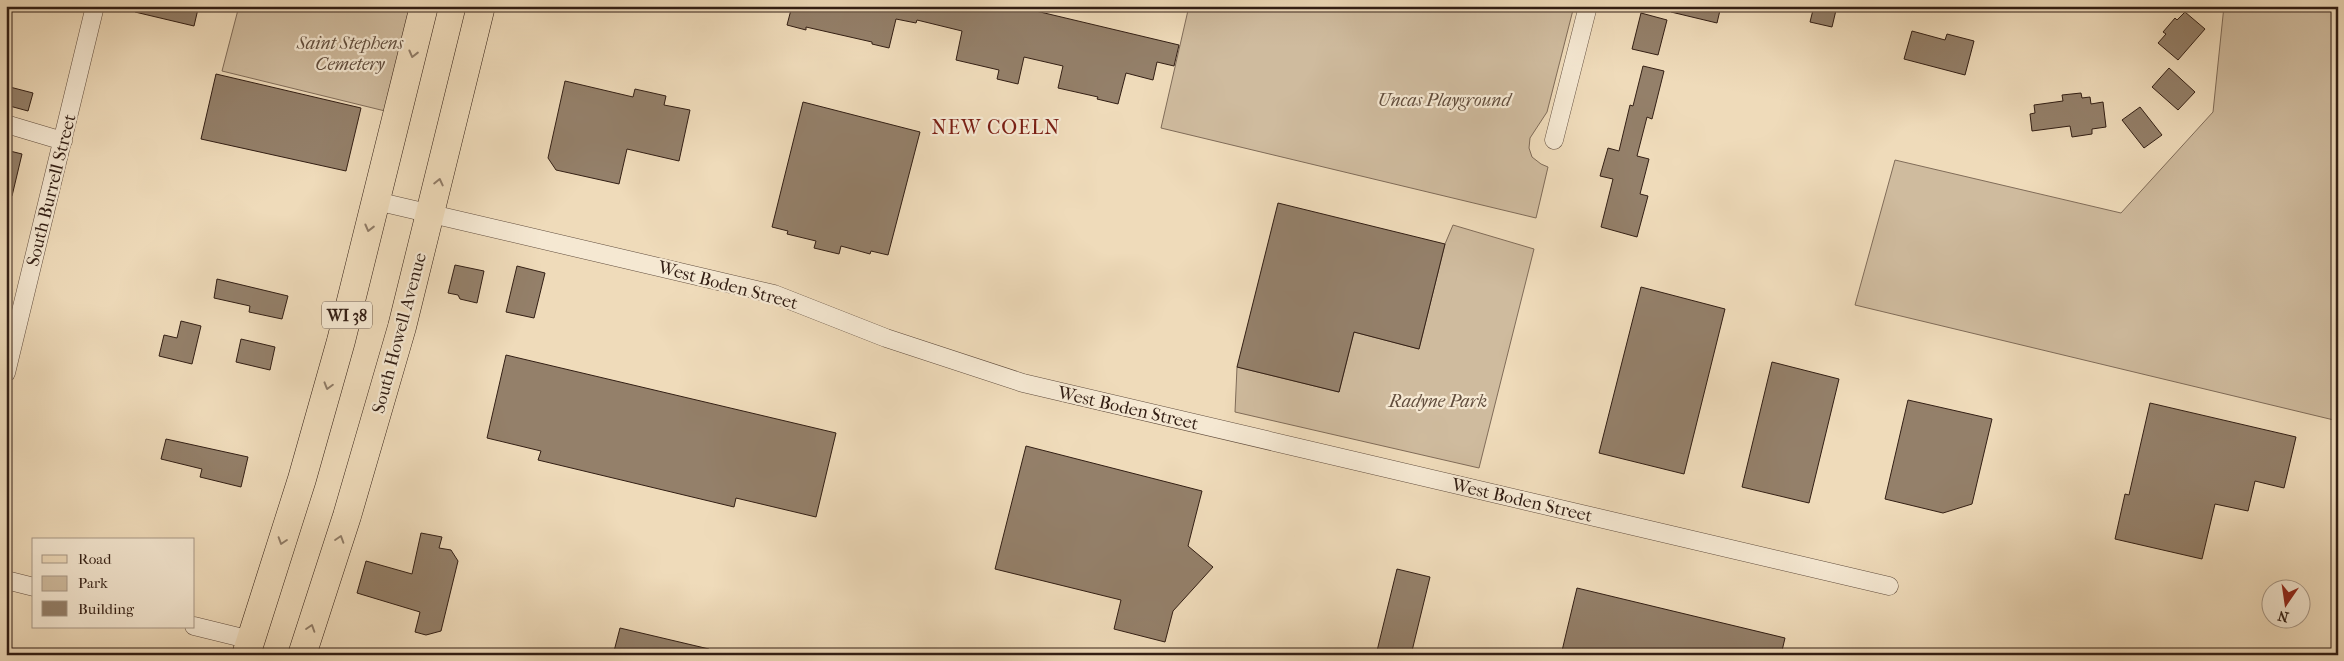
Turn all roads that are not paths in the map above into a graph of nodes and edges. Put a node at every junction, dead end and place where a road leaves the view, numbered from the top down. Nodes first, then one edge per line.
1 (96, 6) edge
2 (424, 6) edge
3 (481, 6) edge
4 (1588, 6) edge
5 (6, 124) edge
6 (1554, 140) dead end
7 (64, 141) junction
8 (376, 201) junction
9 (431, 214) junction
10 (6, 373) edge
11 (6, 580) edge
12 (32, 586) edge
13 (1889, 586) dead end
14 (195, 626) edge
15 (249, 647) edge
16 (302, 655) edge

1 - 7 street, South Burrell Street
2 -> 8 main road, WI 38
9 -> 3 main road, South Howell Avenue
4 - 6 street
5 - 7 street
7 - 10 street, South Burrell Street
8 - 9 street, West Boden Street
8 -> 15 main road, WI 38
9 - 13 street, West Boden Street
16 -> 9 main road, South Howell Avenue
11 - 12 street
14 - 15 street

